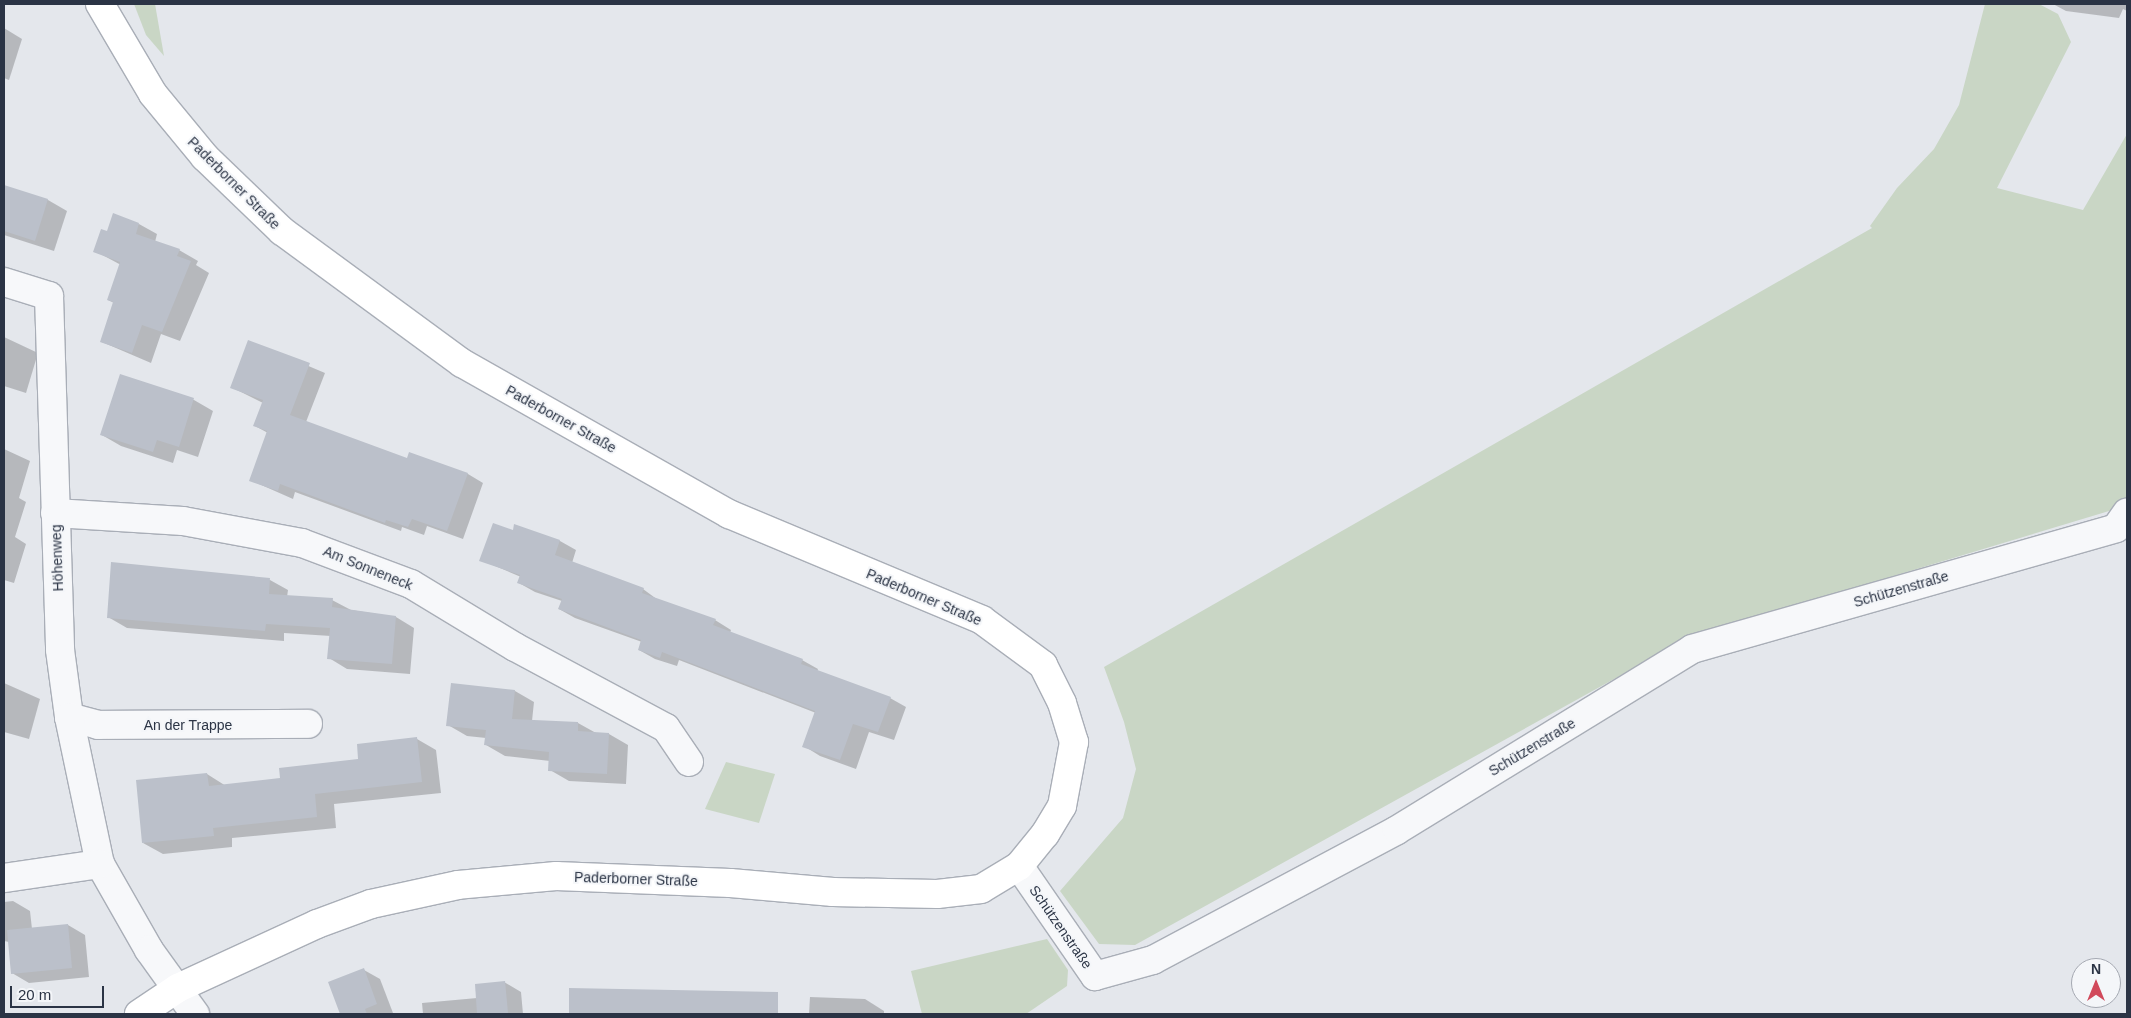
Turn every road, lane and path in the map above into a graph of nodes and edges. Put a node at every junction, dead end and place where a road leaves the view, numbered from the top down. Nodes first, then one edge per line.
1 (100, 4) edge
2 (4, 282) edge
3 (55, 513) junction
4 (2122, 520) edge
5 (69, 717) junction
6 (308, 724) dead end
7 (689, 762) dead end
8 (100, 864) junction
9 (1019, 866) junction
10 (4, 878) edge
11 (178, 988) junction
12 (138, 1014) edge
13 (195, 1014) edge

1 - 9 main road, Paderborner Straße
2 - 3 street, Höhenweg
3 - 5 street, Höhenweg
3 - 7 street, Am Sonneneck
4 - 9 street, Schützenstraße
5 - 6 street, An der Trappe
5 - 8 street, Höhenweg
8 - 10 street
8 - 11 street, Höhenweg
9 - 11 main road, Paderborner Straße
11 - 12 main road, Paderborner Straße
11 - 13 street, Höhenweg

